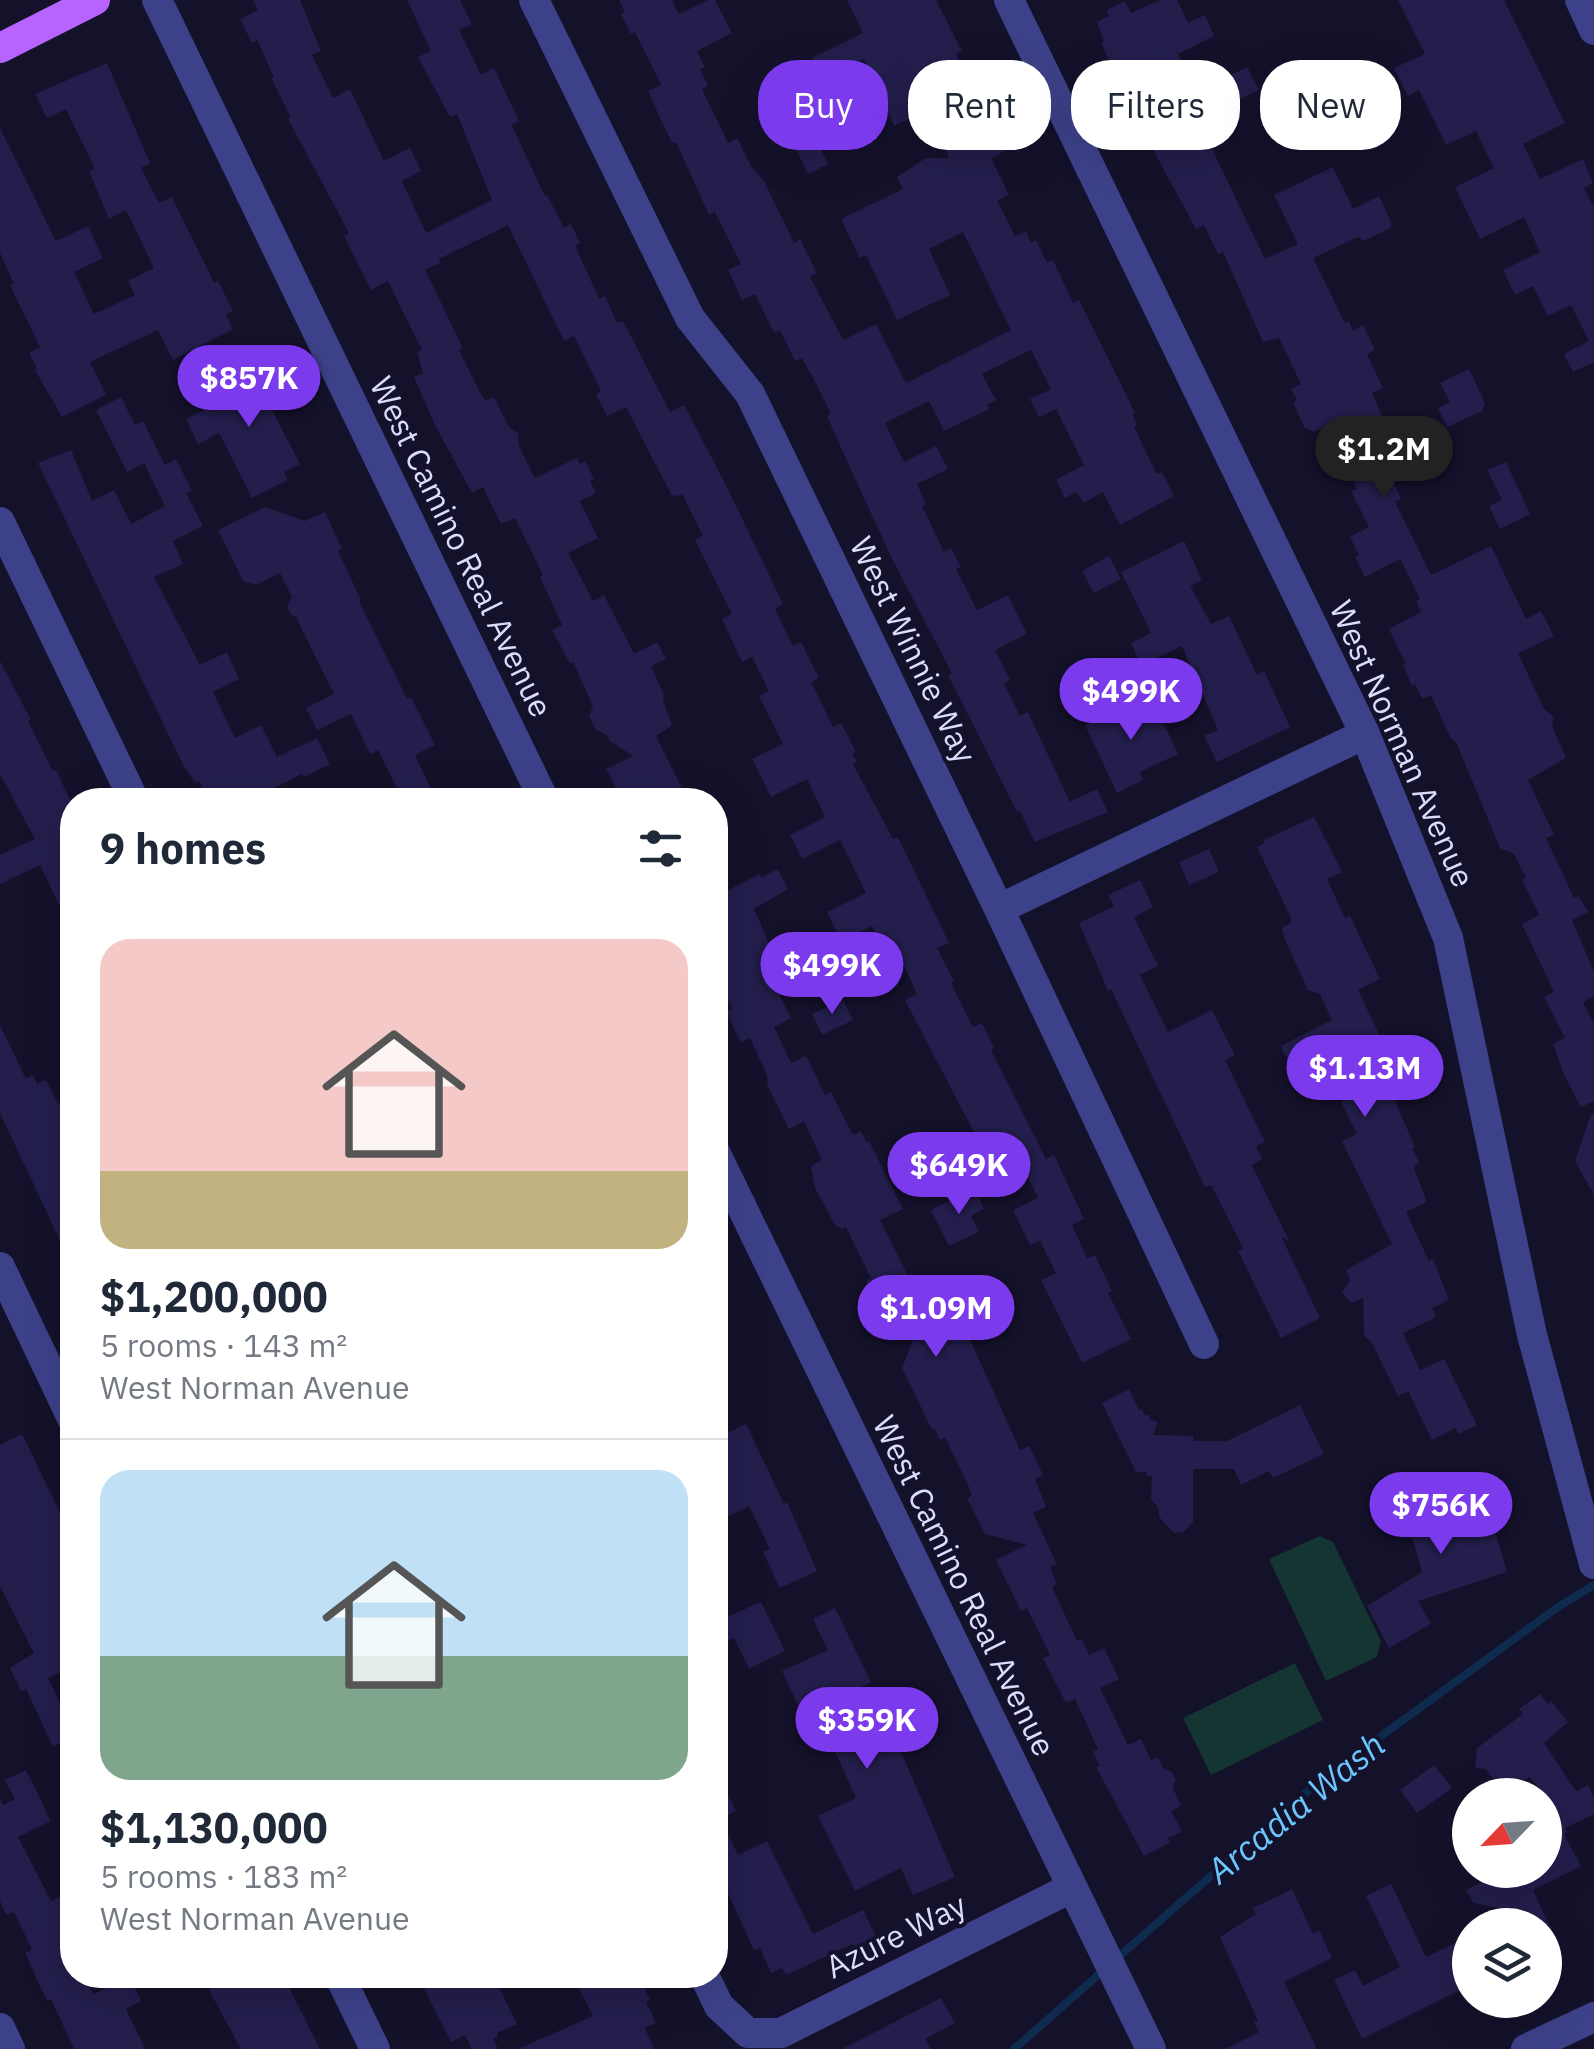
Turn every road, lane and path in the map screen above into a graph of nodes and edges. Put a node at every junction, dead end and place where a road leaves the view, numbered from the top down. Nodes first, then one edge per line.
1 (94, 0) edge
2 (157, 0) edge
3 (534, 0) edge
4 (1009, 0) edge
5 (1580, 0) edge
6 (1594, 30) edge
7 (0, 48) edge
8 (0, 522) edge
9 (1365, 734) junction
10 (128, 788) edge
11 (538, 788) edge
12 (999, 909) junction
13 (728, 1179) edge
14 (0, 1267) edge
15 (1204, 1344) dead end
16 (60, 1393) edge
17 (1594, 1564) edge
18 (1071, 1888) junction
19 (345, 1988) edge
20 (710, 1988) edge
21 (1594, 2017) edge
22 (0, 2028) edge
23 (10, 2049) edge
24 (375, 2049) edge
25 (1151, 2049) edge
26 (1526, 2049) edge

1 - 7 main road
2 - 11 street, West Camino Real Avenue
3 - 12 street, West Winnie Way
4 - 9 street, West Norman Avenue
5 - 6 street
8 - 10 street
9 - 12 street
9 - 17 street, West Norman Avenue
12 - 15 street, West Winnie Way
13 - 18 street, West Camino Real Avenue
14 - 16 street
18 - 20 street, Azure Way
18 - 25 street, West Camino Real Avenue
19 - 24 street
21 - 26 street
22 - 23 street

